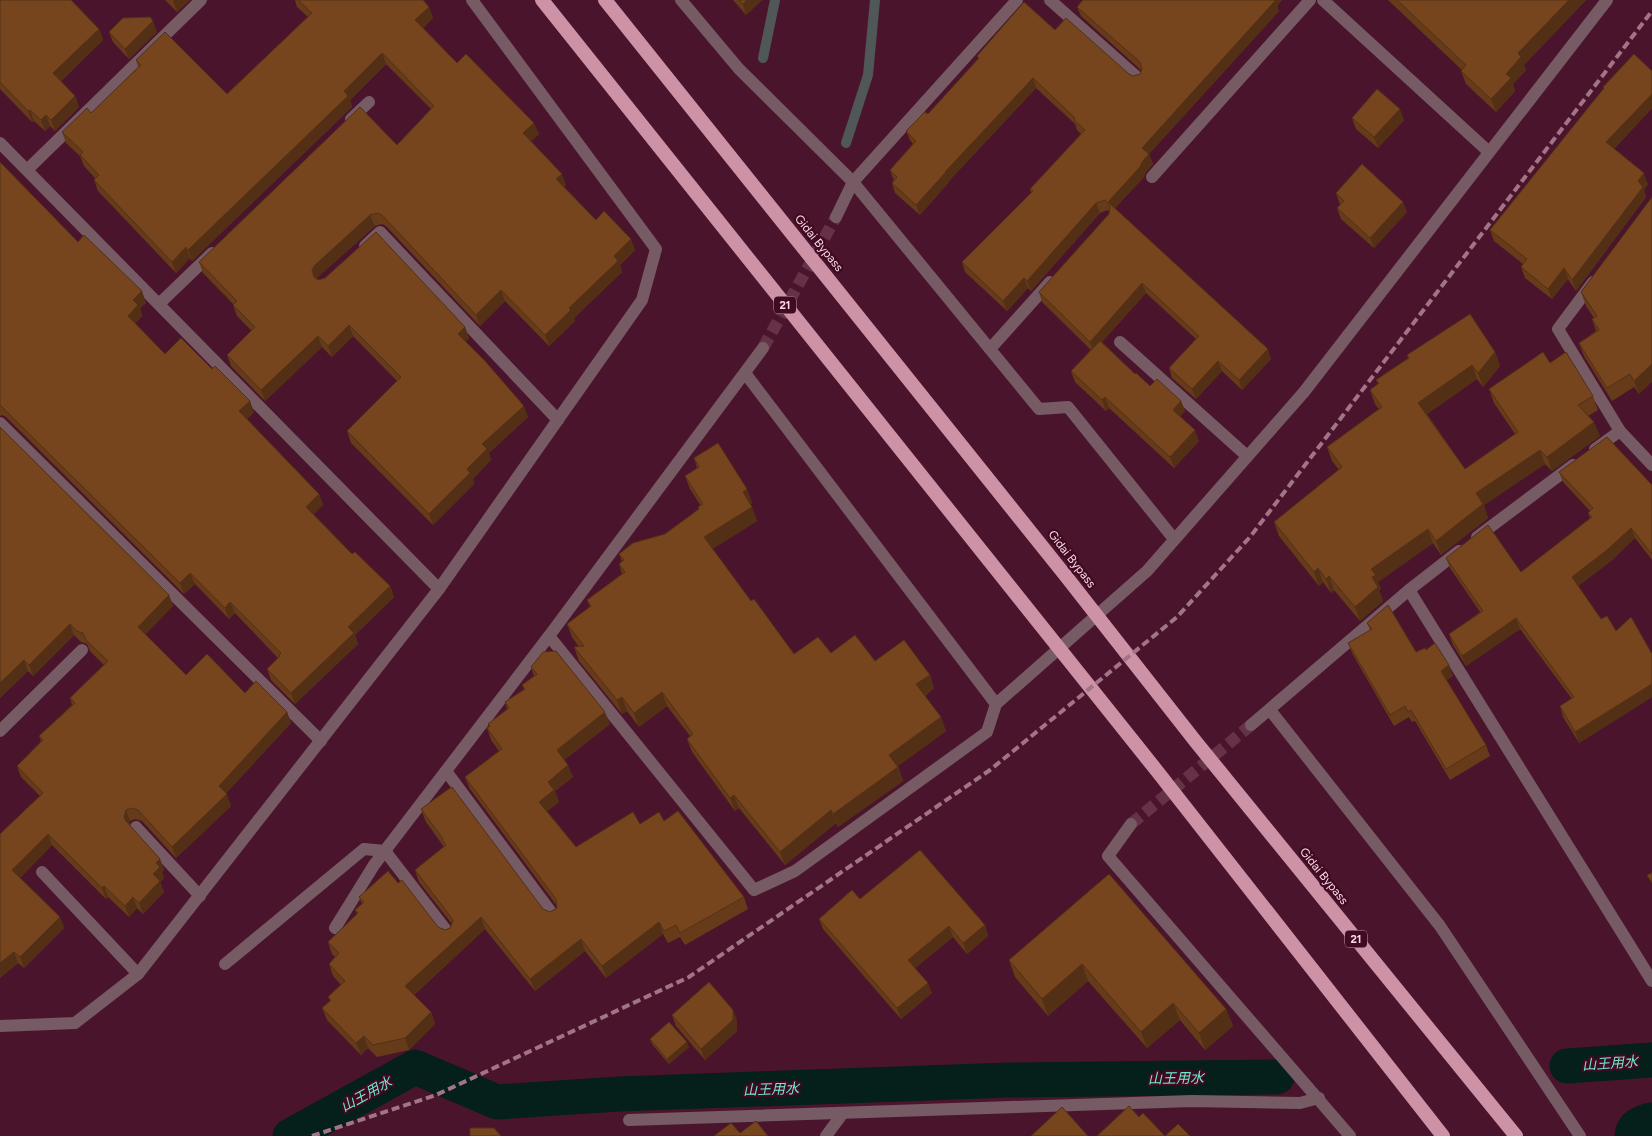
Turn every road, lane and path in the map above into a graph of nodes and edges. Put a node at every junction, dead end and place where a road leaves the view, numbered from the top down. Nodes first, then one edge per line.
1 (201, 0) edge
2 (472, 0) edge
3 (542, 0) edge
4 (605, 0) edge
5 (681, 0) edge
6 (1018, 0) edge
7 (1050, 0) edge
8 (1310, 0) edge
9 (1323, 0) edge
10 (1607, 0) edge
11 (1138, 78) edge
12 (369, 102) dead end
13 (341, 129) edge
14 (0, 143) edge
15 (1489, 152) junction
16 (27, 170) junction
17 (1152, 177) dead end
18 (853, 182) junction
19 (836, 217) tunnel mouth
20 (222, 244) edge
21 (359, 251) edge
22 (1061, 269) edge
23 (1598, 275) edge
24 (159, 304) junction
25 (1120, 342) dead end
26 (763, 348) tunnel mouth
27 (990, 349) junction
28 (745, 374) junction
29 (558, 420) junction
30 (0, 423) edge
31 (1620, 431) junction
32 (1247, 456) junction
33 (1652, 465) edge
34 (1174, 539) junction
35 (439, 589) junction
36 (1409, 590) junction
37 (549, 636) junction
38 (82, 650) edge
39 (996, 704) junction
40 (1270, 710) junction
41 (1251, 726) tunnel mouth
42 (0, 731) edge
43 (321, 741) junction
44 (446, 772) junction
45 (1131, 824) tunnel mouth
46 (136, 827) edge
47 (385, 851) junction
48 (42, 872) dead end
49 (200, 896) junction
50 (554, 916) edge
51 (335, 928) dead end
52 (449, 934) edge
53 (225, 964) dead end
54 (138, 974) junction
55 (1652, 981) edge
56 (0, 1026) edge
57 (1319, 1098) junction
58 (843, 1113) junction
59 (629, 1120) dead end
60 (826, 1136) edge
61 (1350, 1136) edge
62 (1443, 1136) edge
63 (1516, 1136) edge
64 (1580, 1136) edge

1 - 16 street
2 - 29 street
3 - 62 highway, 21
4 - 63 highway, Gidai Bypass / 21
5 - 18 street
6 - 18 street
7 - 11 street
8 - 17 street
9 - 15 street
10 - 15 street
12 - 13 street
14 - 16 street
15 - 32 street
16 - 24 street
18 - 19 street
18 - 27 street
20 - 24 street
21 - 29 street
22 - 27 street
23 - 31 street
24 - 35 street
25 - 32 street
26 - 28 street
27 - 34 street
28 - 37 street
28 - 39 street
29 - 35 street
30 - 43 street
31 - 33 street
31 - 36 street
32 - 34 street
34 - 39 street
35 - 43 street
36 - 40 street
36 - 55 street
37 - 39 street
37 - 44 street
38 - 42 street
40 - 41 street
40 - 64 street
43 - 49 street
44 - 47 street
44 - 50 street
45 - 57 street
46 - 49 street
47 - 51 street
47 - 52 street
47 - 53 street
48 - 54 street
49 - 54 street
54 - 56 street
57 - 58 street
57 - 61 street
58 - 59 street
58 - 60 street

